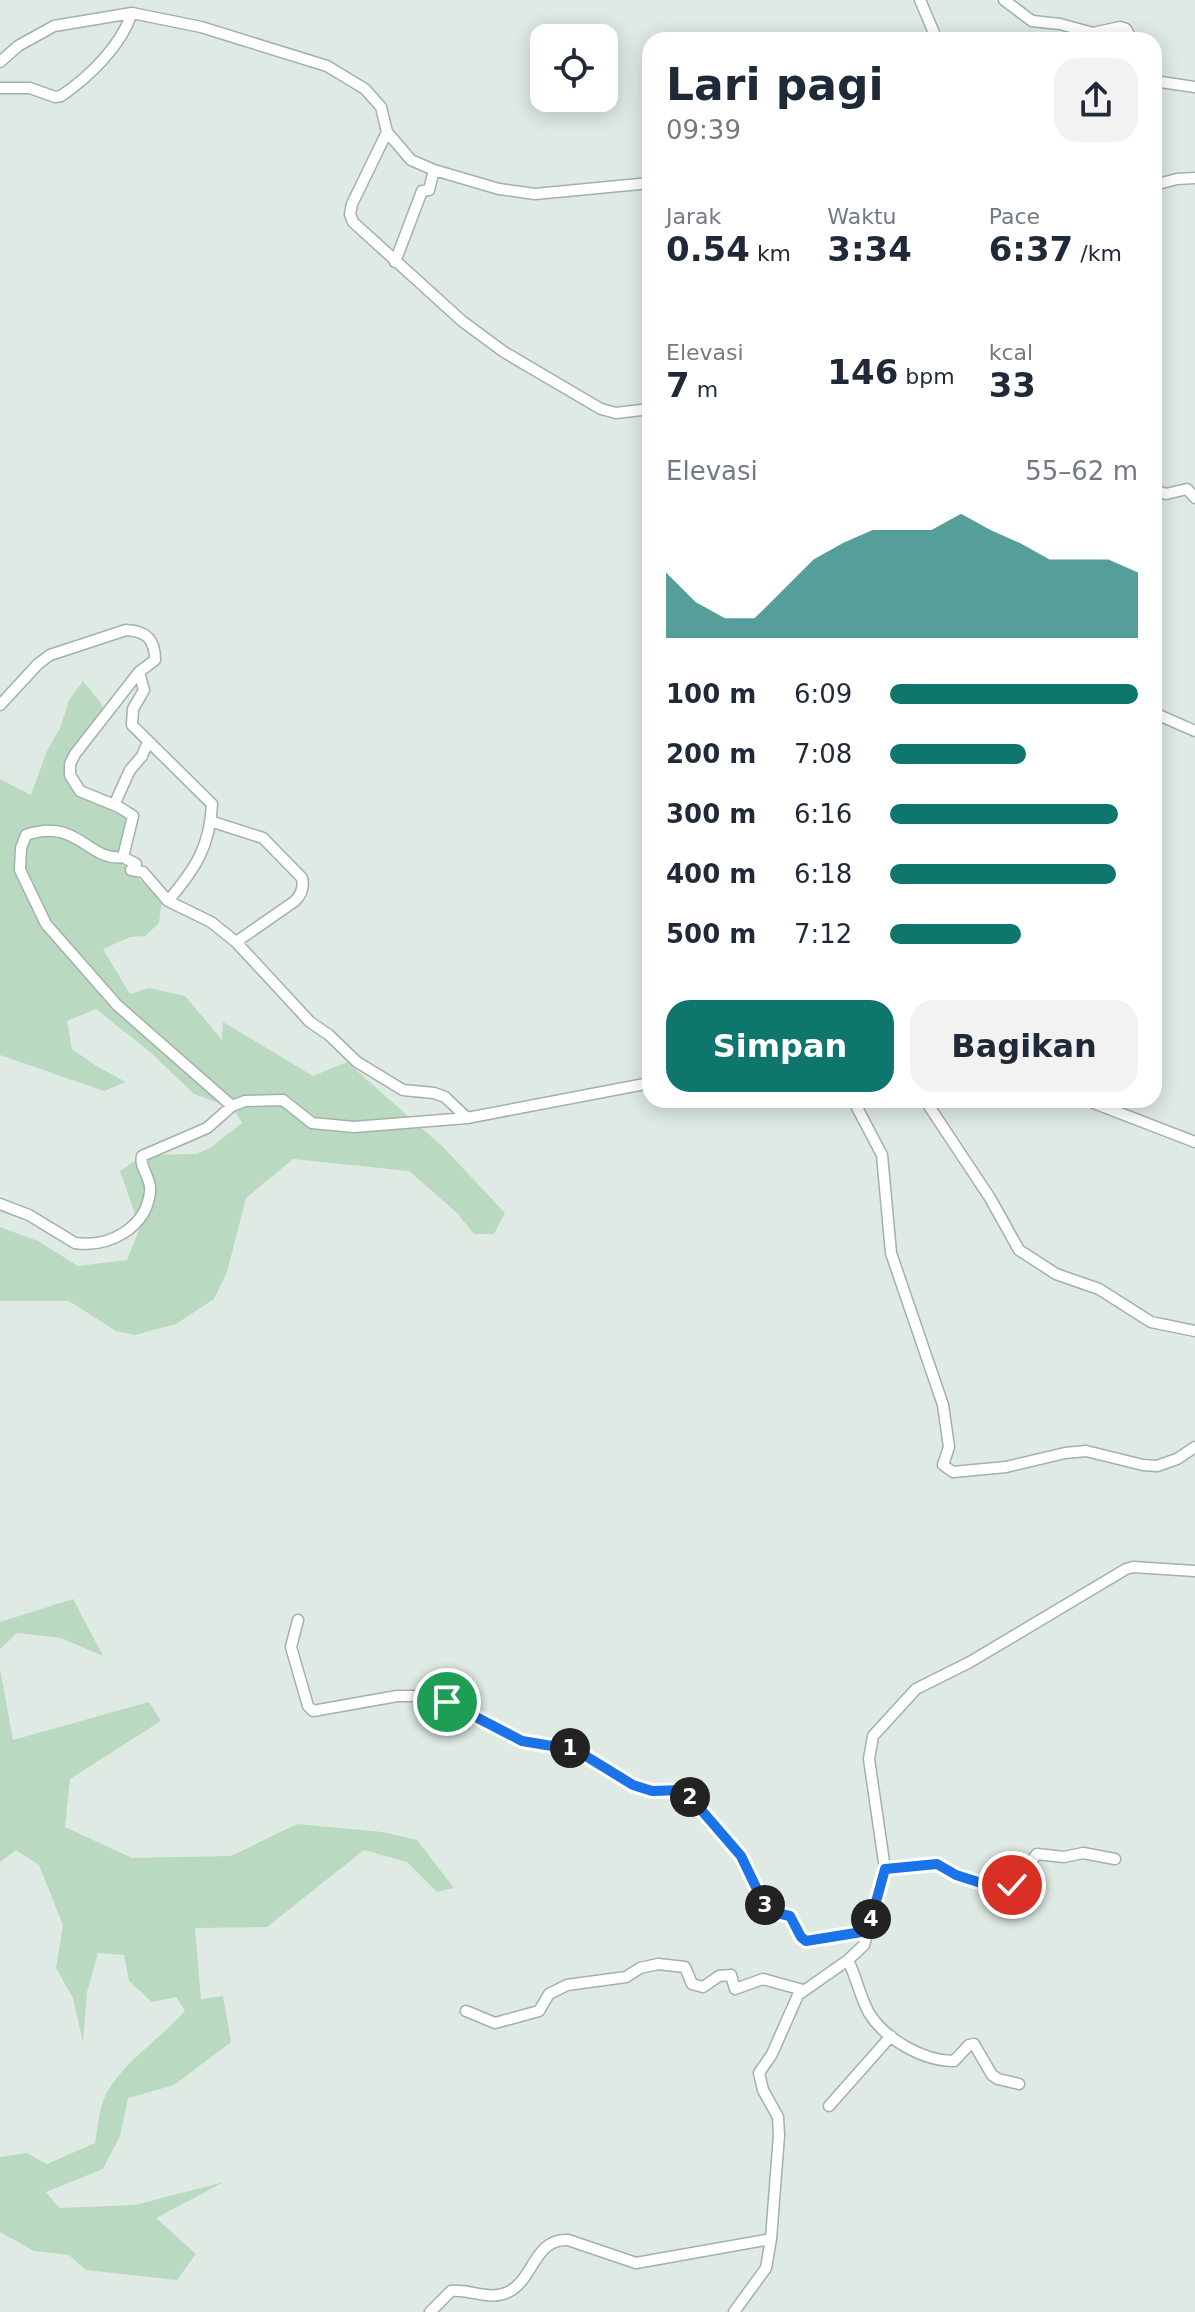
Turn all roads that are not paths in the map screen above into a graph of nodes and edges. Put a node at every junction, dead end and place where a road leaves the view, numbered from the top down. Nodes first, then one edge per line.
1 (920, 0) edge
2 (1004, 0) edge
3 (132, 13) junction
4 (934, 32) edge
5 (1089, 32) edge
6 (1098, 32) edge
7 (1128, 32) edge
8 (0, 62) edge
9 (1162, 82) edge
10 (1195, 87) edge
11 (0, 88) edge
12 (387, 132) junction
13 (434, 170) junction
14 (1195, 178) edge
15 (1162, 183) edge
16 (642, 184) edge
17 (395, 262) junction
18 (642, 410) edge
19 (1162, 493) edge
20 (1195, 498) edge
21 (139, 672) junction
22 (0, 705) edge
23 (1162, 717) edge
24 (1195, 731) edge
25 (148, 742) junction
26 (114, 805) junction
27 (210, 821) junction
28 (123, 857) junction
29 (168, 901) junction
30 (236, 942) junction
31 (642, 1085) edge
32 (232, 1106) junction
33 (857, 1108) edge
34 (930, 1108) edge
35 (1107, 1108) edge
36 (467, 1118) junction
37 (1195, 1142) edge
38 (0, 1204) edge
39 (1195, 1331) edge
40 (1195, 1447) edge
41 (1195, 1571) edge
42 (298, 1620) dead end
43 (1115, 1859) dead end
44 (885, 1869) junction
45 (868, 1931) junction
46 (848, 1960) junction
47 (803, 1990) junction
48 (466, 2011) dead end
49 (891, 2036) junction
50 (1019, 2084) dead end
51 (829, 2106) dead end
52 (771, 2239) junction
53 (430, 2312) edge
54 (734, 2312) edge

1 - 4 street
2 - 5 street
3 - 8 street
3 - 11 street
3 - 12 street
6 - 7 street
9 - 10 street
12 - 13 street
12 - 17 street
13 - 16 street
13 - 17 street
14 - 15 street
17 - 18 street
19 - 20 street
21 - 22 street
21 - 25 street
21 - 26 street
23 - 24 street
25 - 26 street
25 - 27 street
26 - 28 street
27 - 29 street
27 - 30 street
28 - 29 street
28 - 32 street
29 - 30 street
30 - 36 street
31 - 36 street
32 - 36 street
32 - 38 street
33 - 40 street
34 - 39 street
35 - 37 street
41 - 44 street
42 - 45 street
43 - 44 street
44 - 45 street
45 - 46 street
46 - 47 street
46 - 49 street
47 - 48 street
47 - 52 street
49 - 50 street
49 - 51 street
52 - 53 street
52 - 54 street

